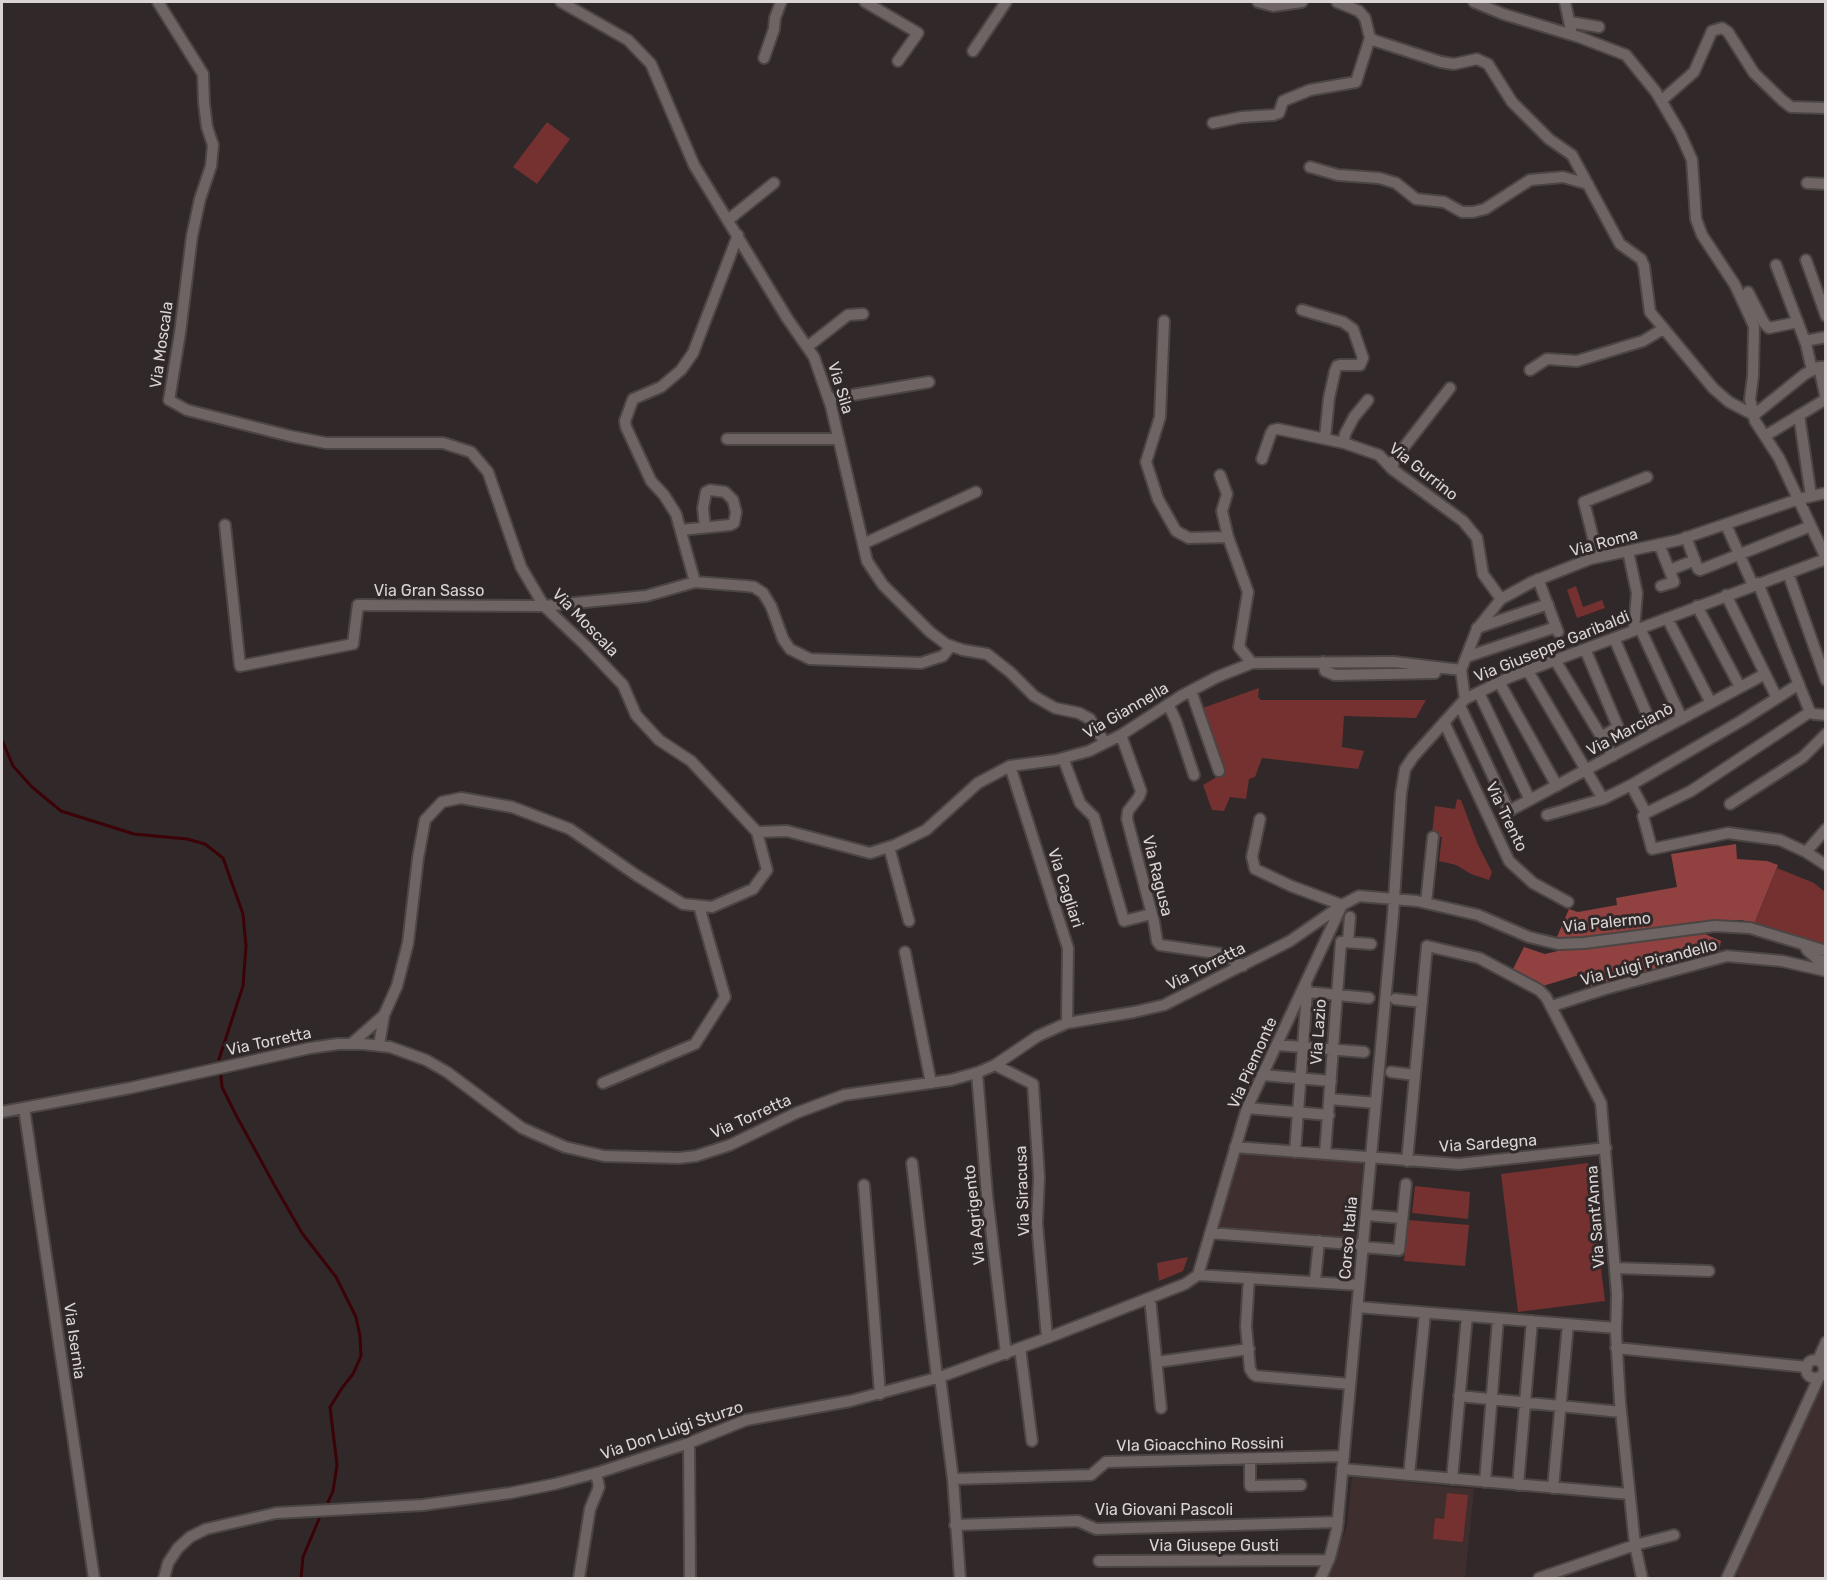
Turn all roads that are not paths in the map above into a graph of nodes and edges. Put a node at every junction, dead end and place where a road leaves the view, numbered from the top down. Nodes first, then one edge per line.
1 (158, 2) edge
2 (561, 2) edge
3 (781, 2) edge
4 (865, 2) edge
5 (1006, 2) edge
6 (1258, 2) edge
7 (1302, 2) edge
8 (1337, 2) edge
9 (1474, 2) edge
10 (1565, 2) edge
11 (1570, 22) junction
12 (1599, 27) dead end
13 (1572, 35) junction
14 (1370, 38) junction
15 (973, 51) dead end
16 (764, 58) dead end
17 (898, 61) dead end
18 (1661, 101) junction
19 (1826, 108) edge
20 (1213, 123) dead end
21 (1310, 167) dead end
22 (774, 183) dead end
23 (1807, 183) dead end
24 (1588, 184) junction
25 (1826, 184) edge
26 (728, 220) junction
27 (738, 235) junction
28 (1806, 260) dead end
29 (1776, 266) dead end
30 (1820, 284) edge
31 (1748, 292) dead end
32 (1302, 310) dead end
33 (1825, 312) edge
34 (863, 314) dead end
35 (1164, 321) dead end
36 (1798, 322) junction
37 (1663, 329) junction
38 (1826, 337) edge
39 (1805, 341) junction
40 (807, 347) junction
41 (1819, 368) edge
42 (1530, 370) dead end
43 (929, 382) dead end
44 (1450, 388) dead end
45 (829, 399) junction
46 (1826, 399) edge
47 (1368, 400) dead end
48 (1754, 415) junction
49 (1799, 416) junction
50 (1765, 436) junction
51 (1325, 438) junction
52 (727, 439) dead end
53 (839, 439) junction
54 (1344, 443) junction
55 (1262, 459) dead end
56 (1392, 470) junction
57 (1220, 475) dead end
58 (1647, 477) dead end
59 (976, 492) dead end
60 (1826, 493) edge
61 (1811, 496) junction
62 (1799, 499) junction
63 (225, 525) dead end
64 (1726, 525) junction
65 (1811, 526) junction
66 (705, 527) dead end
67 (681, 530) junction
68 (1228, 537) junction
69 (1686, 537) junction
70 (863, 544) junction
71 (1659, 544) junction
72 (1628, 551) junction
73 (1740, 554) junction
74 (1598, 557) junction
75 (1826, 558) edge
76 (1695, 560) junction
77 (1670, 570) junction
78 (1788, 573) junction
79 (1538, 579) junction
80 (695, 582) junction
81 (1756, 584) junction
82 (1661, 586) dead end
83 (1726, 595) junction
84 (1501, 599) junction
85 (1548, 604) junction
86 (544, 606) junction
87 (1697, 606) junction
88 (1667, 618) junction
89 (1477, 628) junction
90 (1637, 629) junction
91 (1614, 638) junction
92 (951, 646) junction
93 (1585, 649) junction
94 (1466, 657) junction
95 (1555, 660) junction
96 (1323, 662) junction
97 (1252, 663) junction
98 (1461, 670) junction
99 (1528, 671) junction
100 (1435, 673) dead end
101 (1765, 674) junction
102 (1826, 680) edge
103 (1499, 682) junction
104 (1799, 684) junction
105 (1740, 687) junction
106 (1191, 691) junction
107 (1479, 693) junction
108 (1777, 698) junction
109 (1463, 703) junction
110 (1711, 703) junction
111 (1168, 704) junction
112 (1810, 712) junction
113 (1826, 715) edge
114 (1682, 719) junction
115 (1444, 722) junction
116 (1655, 733) junction
117 (1826, 734) edge
118 (1121, 735) junction
119 (1601, 736) junction
120 (1105, 743) junction
121 (1613, 756) junction
122 (1063, 758) junction
123 (1010, 766) junction
124 (1219, 771) dead end
125 (1586, 771) junction
126 (1194, 775) dead end
127 (1631, 785) junction
128 (1557, 786) junction
129 (1603, 799) junction
130 (1530, 801) junction
131 (1730, 804) dead end
132 (1509, 811) joint
133 (1645, 814) junction
134 (1547, 815) dead end
135 (1260, 819) dead end
136 (1826, 829) edge
137 (757, 832) junction
138 (1433, 837) dead end
139 (889, 847) junction
140 (1806, 852) junction
141 (1826, 865) edge
142 (1394, 898) junction
143 (1568, 902) dead end
144 (1426, 903) junction
145 (1342, 905) junction
146 (699, 906) junction
147 (1151, 914) junction
148 (1350, 917) dead end
149 (909, 921) dead end
150 (1345, 942) junction
151 (1371, 944) dead end
152 (1803, 944) junction
153 (1826, 951) edge
154 (905, 952) dead end
155 (1826, 962) edge
156 (1243, 966) junction
157 (1826, 971) edge
158 (1307, 988) junction
159 (1337, 995) junction
160 (1369, 998) dead end
161 (1395, 999) dead end
162 (1422, 1002) junction
163 (1552, 1006) junction
164 (384, 1015) junction
165 (1067, 1023) junction
166 (351, 1044) junction
167 (378, 1045) junction
168 (1277, 1045) junction
169 (1303, 1047) junction
170 (1333, 1050) junction
171 (1364, 1052) dead end
172 (995, 1065) junction
173 (1391, 1072) dead end
174 (976, 1073) junction
175 (1415, 1074) junction
176 (1262, 1075) junction
177 (1300, 1079) junction
178 (1331, 1081) junction
179 (603, 1083) dead end
180 (931, 1083) junction
181 (1330, 1099) junction
182 (1376, 1103) junction
183 (24, 1108) junction
184 (1247, 1108) junction
185 (2, 1112) edge
186 (1298, 1112) junction
187 (1329, 1114) junction
188 (1235, 1147) junction
189 (1606, 1148) junction
190 (1296, 1152) junction
191 (1325, 1154) junction
192 (1371, 1158) junction
193 (1407, 1161) junction
194 (912, 1163) dead end
195 (1406, 1184) dead end
196 (864, 1185) dead end
197 (1366, 1215) junction
198 (1402, 1218) junction
199 (1210, 1233) junction
200 (1318, 1241) junction
201 (1363, 1246) junction
202 (1615, 1268) junction
203 (1709, 1271) dead end
204 (1198, 1275) junction
205 (1249, 1278) junction
206 (1315, 1281) junction
207 (1359, 1285) junction
208 (1150, 1298) junction
209 (1357, 1307) junction
210 (1425, 1312) junction
211 (1467, 1316) junction
212 (1498, 1319) junction
213 (1532, 1321) junction
214 (1568, 1324) junction
215 (1616, 1328) junction
216 (1047, 1338) junction
217 (1825, 1345) edge
218 (1020, 1348) junction
219 (1617, 1348) junction
220 (1249, 1349) junction
221 (1006, 1354) junction
222 (1818, 1360) junction
223 (1156, 1362) junction
224 (1807, 1367) junction
225 (939, 1378) junction
226 (1818, 1379) junction
227 (1350, 1384) junction
228 (880, 1394) junction
229 (1459, 1396) junction
230 (1492, 1399) junction
231 (1525, 1402) junction
232 (1560, 1406) junction
233 (1161, 1408) dead end
234 (1621, 1412) junction
235 (1032, 1442) dead end
236 (689, 1443) junction
237 (1344, 1456) junction
238 (1250, 1459) junction
239 (1342, 1469) junction
240 (596, 1473) junction
241 (1409, 1475) junction
242 (953, 1479) junction
243 (1452, 1479) junction
244 (1485, 1482) junction
245 (1300, 1485) dead end
246 (1518, 1485) junction
247 (1553, 1488) junction
248 (1629, 1494) junction
249 (1338, 1522) junction
250 (955, 1526) junction
251 (1674, 1535) dead end
252 (1635, 1545) junction
253 (1329, 1560) junction
254 (1099, 1561) dead end
255 (94, 1578) edge
256 (164, 1578) edge
257 (579, 1578) edge
258 (690, 1578) edge
259 (960, 1578) edge
260 (1321, 1578) edge
261 (1539, 1578) edge
262 (1642, 1578) edge
263 (1728, 1578) edge

1 - 86 street, Via Moscala
2 - 26 street, Via Sila
3 - 16 street
4 - 17 street
5 - 15 street
6 - 7 street
8 - 14 street
9 - 13 street
10 - 11 street
11 - 12 street
11 - 13 street
13 - 18 street
14 - 20 street
14 - 24 street
18 - 19 street
18 - 48 street
21 - 24 street
22 - 26 street
23 - 25 street
24 - 37 street
26 - 27 street, Via Sila
27 - 40 street, Via Sila
27 - 67 street
28 - 30 street
29 - 36 street
30 - 33 street
31 - 36 street
32 - 51 street
34 - 40 street
35 - 68 street
36 - 39 street
37 - 42 street
37 - 48 street
38 - 39 street
39 - 41 street
40 - 45 street, Via Sila
41 - 46 street
41 - 48 street
43 - 45 street
44 - 56 street
45 - 53 street, Via Sila
46 - 49 street
47 - 54 street
48 - 50 street
49 - 50 street
49 - 61 street
50 - 62 street
51 - 54 street, Via Gurrino
51 - 55 street, Via Gurrino
52 - 53 street
53 - 70 street, Via Sila
54 - 56 street, Via Gurrino
56 - 84 street, Via Gurrino
57 - 68 street
58 - 74 street
59 - 70 street
60 - 61 street, Via Roma
61 - 62 street, Via Roma
62 - 64 street, Via Roma
62 - 65 street
63 - 86 street, Via Gran Sasso
64 - 69 street, Via Roma
64 - 73 street
65 - 73 street
65 - 75 street
66 - 67 street
67 - 80 street
68 - 97 street
69 - 71 street, Via Roma
69 - 76 street
70 - 92 street, Via Sila
71 - 72 street, Via Roma
71 - 77 street
72 - 74 street, Via Roma
72 - 90 street
73 - 76 street
73 - 81 street
74 - 79 street, Via Roma
75 - 78 street, Via Giuseppe Garibaldi
76 - 77 street
77 - 82 street
78 - 81 street, Via Giuseppe Garibaldi
78 - 102 street
79 - 84 street, Via Roma
79 - 85 street
80 - 86 street
80 - 92 street
81 - 83 street, Via Giuseppe Garibaldi
81 - 104 street
83 - 87 street, Via Giuseppe Garibaldi
83 - 101 street
84 - 89 street, Via Roma
85 - 89 street
85 - 94 street
86 - 137 street, Via Moscala
87 - 88 street, Via Giuseppe Garibaldi
87 - 105 street
88 - 90 street, Via Giuseppe Garibaldi
88 - 110 street
89 - 94 street, Via Roma
90 - 91 street, Via Giuseppe Garibaldi
90 - 114 street
91 - 93 street, Via Giuseppe Garibaldi
91 - 116 street
92 - 120 street, Via Sila
93 - 95 street, Via Giuseppe Garibaldi
93 - 119 street
94 - 98 street, Via Roma
95 - 99 street, Via Giuseppe Garibaldi
95 - 119 street
96 - 97 street, Via Giannella
96 - 98 street, Via Giannella
96 - 100 street
97 - 106 street, Via Giannella
98 - 109 street, Via Roma
99 - 103 street, Via Giuseppe Garibaldi
99 - 125 street
101 - 105 street, Via Marcianò
101 - 108 street
103 - 107 street, Via Giuseppe Garibaldi
103 - 128 street
104 - 108 street
104 - 112 street
105 - 110 street, Via Marcianò
106 - 111 street, Via Giannella
106 - 124 street
107 - 109 street, Via Giuseppe Garibaldi
107 - 130 street
108 - 127 street
109 - 115 street, Via Giuseppe Garibaldi
109 - 132 street, Via Roma
110 - 114 street, Via Marcianò
111 - 118 street, Via Giannella
111 - 126 street
112 - 113 street
112 - 133 street
114 - 116 street, Via Marcianò
115 - 142 street, Via Giuseppe Garibaldi
115 - 143 street, Via Trento
116 - 121 street, Via Marcianò
117 - 131 street
118 - 120 street, Via Giannella
118 - 147 street, Via Ragusa
119 - 121 street
120 - 122 street, Via Giannella
121 - 125 street, Via Marcianò
122 - 123 street, Via Giannella
122 - 147 street
123 - 139 street, Via Giannella
123 - 165 street, Via Cagliari
125 - 128 street, Via Marcianò
125 - 129 street
127 - 129 street
127 - 133 street
128 - 130 street, Via Marcianò
129 - 134 street
130 - 132 street, Via Marcianò
133 - 140 street
135 - 145 street
136 - 140 street
137 - 139 street, Via Giannella
137 - 146 street, Via Moscala
138 - 144 street
139 - 149 street
140 - 141 street
142 - 144 street, Via Palermo
142 - 145 street, Via Torretta
142 - 182 street, Corso Italia
144 - 152 street, Via Palermo
145 - 156 street, Via Torretta
145 - 158 street, Via Piemonte
146 - 164 street
146 - 179 street
147 - 156 street, Via Ragusa
148 - 150 street, Via Lazio
150 - 151 street
150 - 159 street, Via Lazio
152 - 153 street, Via Palermo
152 - 155 street
154 - 180 street
156 - 165 street, Via Torretta
157 - 163 street, Via Luigi Pirandello
158 - 159 street
158 - 168 street, Via Piemonte
158 - 169 street
159 - 160 street
159 - 170 street, Via Lazio
161 - 162 street
162 - 163 street, Via Sant'Anna
162 - 175 street
163 - 189 street, Via Sant'Anna
164 - 166 street
164 - 167 street
165 - 172 street, Via Torretta
166 - 167 street, Via Torretta
166 - 183 street, Via Torretta
167 - 180 street, Via Torretta
168 - 169 street
168 - 176 street, Via Piemonte
169 - 170 street
169 - 177 street
170 - 171 street
170 - 178 street, Via Lazio
172 - 174 street, Via Torretta
172 - 216 street, Via Siracusa
173 - 175 street
174 - 180 street, Via Torretta
174 - 221 street, Via Agrigento
175 - 193 street
176 - 177 street
176 - 184 street, Via Piemonte
177 - 178 street
177 - 186 street
178 - 181 street, Via Lazio
181 - 182 street
181 - 187 street, Via Lazio
182 - 192 street, Corso Italia
183 - 185 street, Via Torretta
183 - 255 street, Via Isernia
184 - 186 street
184 - 188 street, Via Piemonte
186 - 187 street
186 - 190 street
187 - 191 street, Via Lazio
188 - 190 street, Via Sardegna
188 - 199 street, Via Piemonte
189 - 193 street, Via Sardegna
189 - 202 street, Via Sant'Anna
190 - 191 street, Via Sardegna
191 - 192 street, Via Sardegna
192 - 193 street, Via Sardegna
192 - 197 street, Corso Italia
194 - 225 street
195 - 198 street
196 - 228 street
197 - 198 street
197 - 201 street, Corso Italia
198 - 201 street
199 - 200 street
199 - 204 street, Via Piemonte
200 - 201 street
200 - 206 street
201 - 207 street, Corso Italia
202 - 203 street
202 - 215 street, Via Sant'Anna
204 - 205 street
204 - 208 street, Via Don Luigi Sturzo
205 - 206 street
205 - 220 street
206 - 207 street
207 - 209 street, Corso Italia
208 - 216 street, Via Don Luigi Sturzo
208 - 223 street
209 - 210 street
209 - 227 street, Corso Italia
210 - 211 street
210 - 241 street
211 - 212 street
211 - 229 street
212 - 213 street
212 - 230 street
213 - 214 street
213 - 231 street
214 - 215 street
214 - 232 street
215 - 219 street, Via Sant'Anna
216 - 218 street, Via Don Luigi Sturzo
217 - 222 street
218 - 221 street, Via Don Luigi Sturzo
218 - 235 street
219 - 224 street
219 - 234 street, Via Sant'Anna
220 - 223 street
220 - 227 street
221 - 225 street, Via Don Luigi Sturzo
222 - 224 street
222 - 226 street
223 - 233 street
224 - 226 street
225 - 228 street, Via Don Luigi Sturzo
225 - 242 street
226 - 263 street
227 - 237 street, Corso Italia
228 - 236 street, Via Don Luigi Sturzo
229 - 230 street
229 - 243 street
230 - 231 street
230 - 244 street
231 - 232 street
231 - 246 street
232 - 234 street
232 - 247 street
234 - 248 street, Via Sant'Anna
236 - 240 street, Via Don Luigi Sturzo
236 - 258 street
237 - 238 street, VIa Gioacchino Rossini
237 - 239 street, Corso Italia
238 - 242 street, VIa Gioacchino Rossini
238 - 245 street
239 - 241 street
239 - 249 street, Corso Italia
240 - 256 street, Via Don Luigi Sturzo
240 - 257 street
241 - 243 street
242 - 250 street
243 - 244 street
244 - 246 street
246 - 247 street
247 - 248 street
248 - 252 street, Via Sant'Anna
249 - 250 street, Via Giovani Pascoli
249 - 253 street, Corso Italia
250 - 259 street
251 - 252 street
252 - 261 street
252 - 262 street, Via Sant'Anna
253 - 254 street, Via Giusepe Gusti
253 - 260 street, Corso Italia

